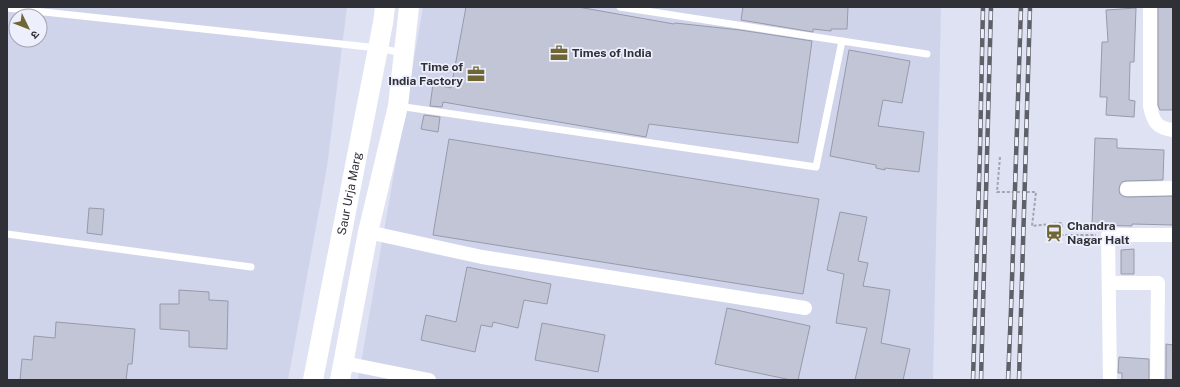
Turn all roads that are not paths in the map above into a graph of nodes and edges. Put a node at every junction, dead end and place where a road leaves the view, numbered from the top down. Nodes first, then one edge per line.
1 (385, 7) edge
2 (409, 7) edge
3 (620, 7) edge
4 (1150, 7) edge
5 (7, 8) edge
6 (842, 41) junction
7 (378, 48) junction
8 (403, 53) junction
9 (927, 54) dead end
10 (398, 106) junction
11 (1173, 130) edge
12 (1173, 188) edge
13 (1127, 189) dead end
14 (368, 232) junction
15 (7, 234) edge
16 (1173, 235) edge
17 (251, 266) dead end
18 (1109, 283) junction
19 (805, 308) dead end
20 (342, 372) edge
21 (313, 380) edge
22 (429, 380) edge
23 (1110, 380) edge
24 (1157, 380) edge

1 - 7 street, Saur Urja Marg
2 - 8 street
3 - 6 lane
4 - 11 street
5 - 7 lane
6 - 9 lane
6 - 10 lane
7 - 8 lane
7 - 21 street, Saur Urja Marg
8 - 10 street
10 - 14 street
12 - 13 street
14 - 19 street
14 - 20 street
15 - 17 lane
16 - 18 street
18 - 23 street
18 - 24 street
20 - 22 street

